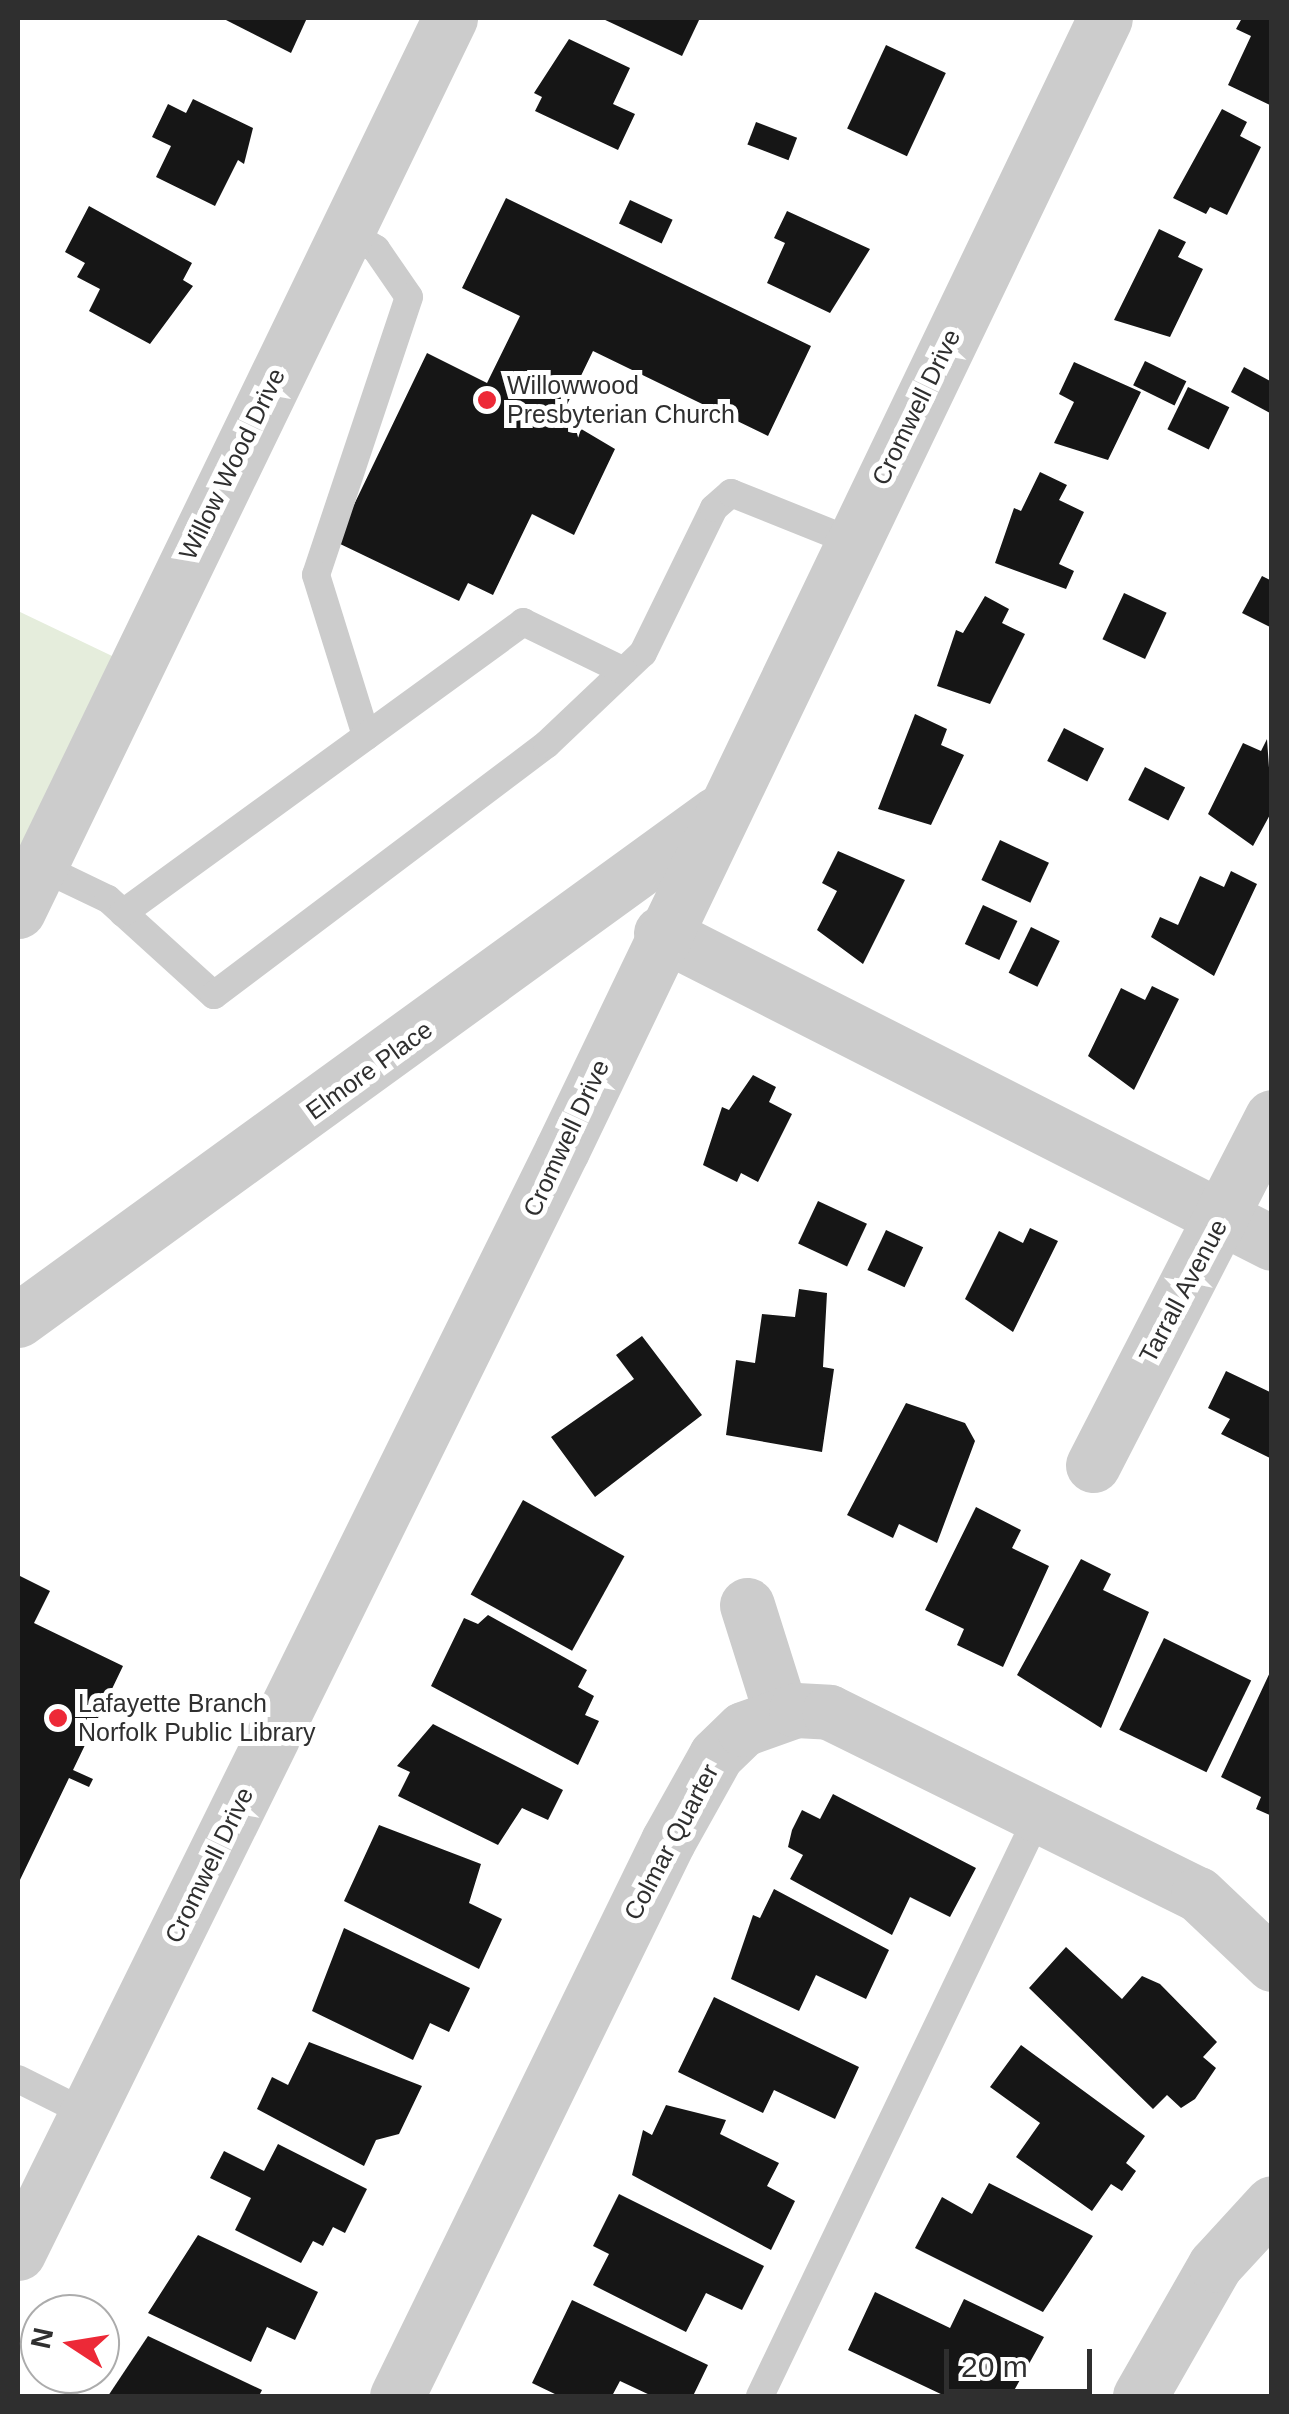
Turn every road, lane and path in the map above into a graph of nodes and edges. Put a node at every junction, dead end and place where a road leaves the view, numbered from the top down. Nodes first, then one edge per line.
1 (450, 18) edge
2 (1105, 18) edge
3 (346, 230) junction
4 (851, 541) junction
5 (624, 671) junction
6 (366, 736) junction
7 (716, 814) junction
8 (28, 888) edge
9 (123, 913) junction
10 (661, 933) junction
11 (1272, 1118) edge
12 (1222, 1218) junction
13 (1272, 1243) edge
14 (18, 1320) edge
15 (1092, 1464) dead end
16 (747, 1605) dead end
17 (781, 1713) junction
18 (1040, 1812) junction
19 (1272, 1964) edge
20 (18, 2079) edge
21 (86, 2114) junction
22 (1272, 2204) edge
23 (18, 2253) edge
24 (397, 2396) edge
25 (760, 2396) edge
26 (1140, 2396) edge

1 - 3 street, Willow Wood Drive
2 - 4 street, Cromwell Drive
3 - 6 lane
3 - 8 street, Willow Wood Drive
4 - 5 lane
4 - 7 street, Cromwell Drive
5 - 6 lane
5 - 9 lane
6 - 9 lane
7 - 10 street, Cromwell Drive
7 - 14 street, Elmore Place
8 - 9 lane
10 - 12 street
10 - 21 street, Cromwell Drive
11 - 12 street, Tarrall Avenue
12 - 13 street
12 - 15 street, Tarrall Avenue
16 - 17 street
17 - 18 street, Colmar Quarter
17 - 24 street, Colmar Quarter
18 - 19 street, Colmar Quarter
18 - 25 lane
20 - 21 lane
21 - 23 street, Cromwell Drive
22 - 26 street

